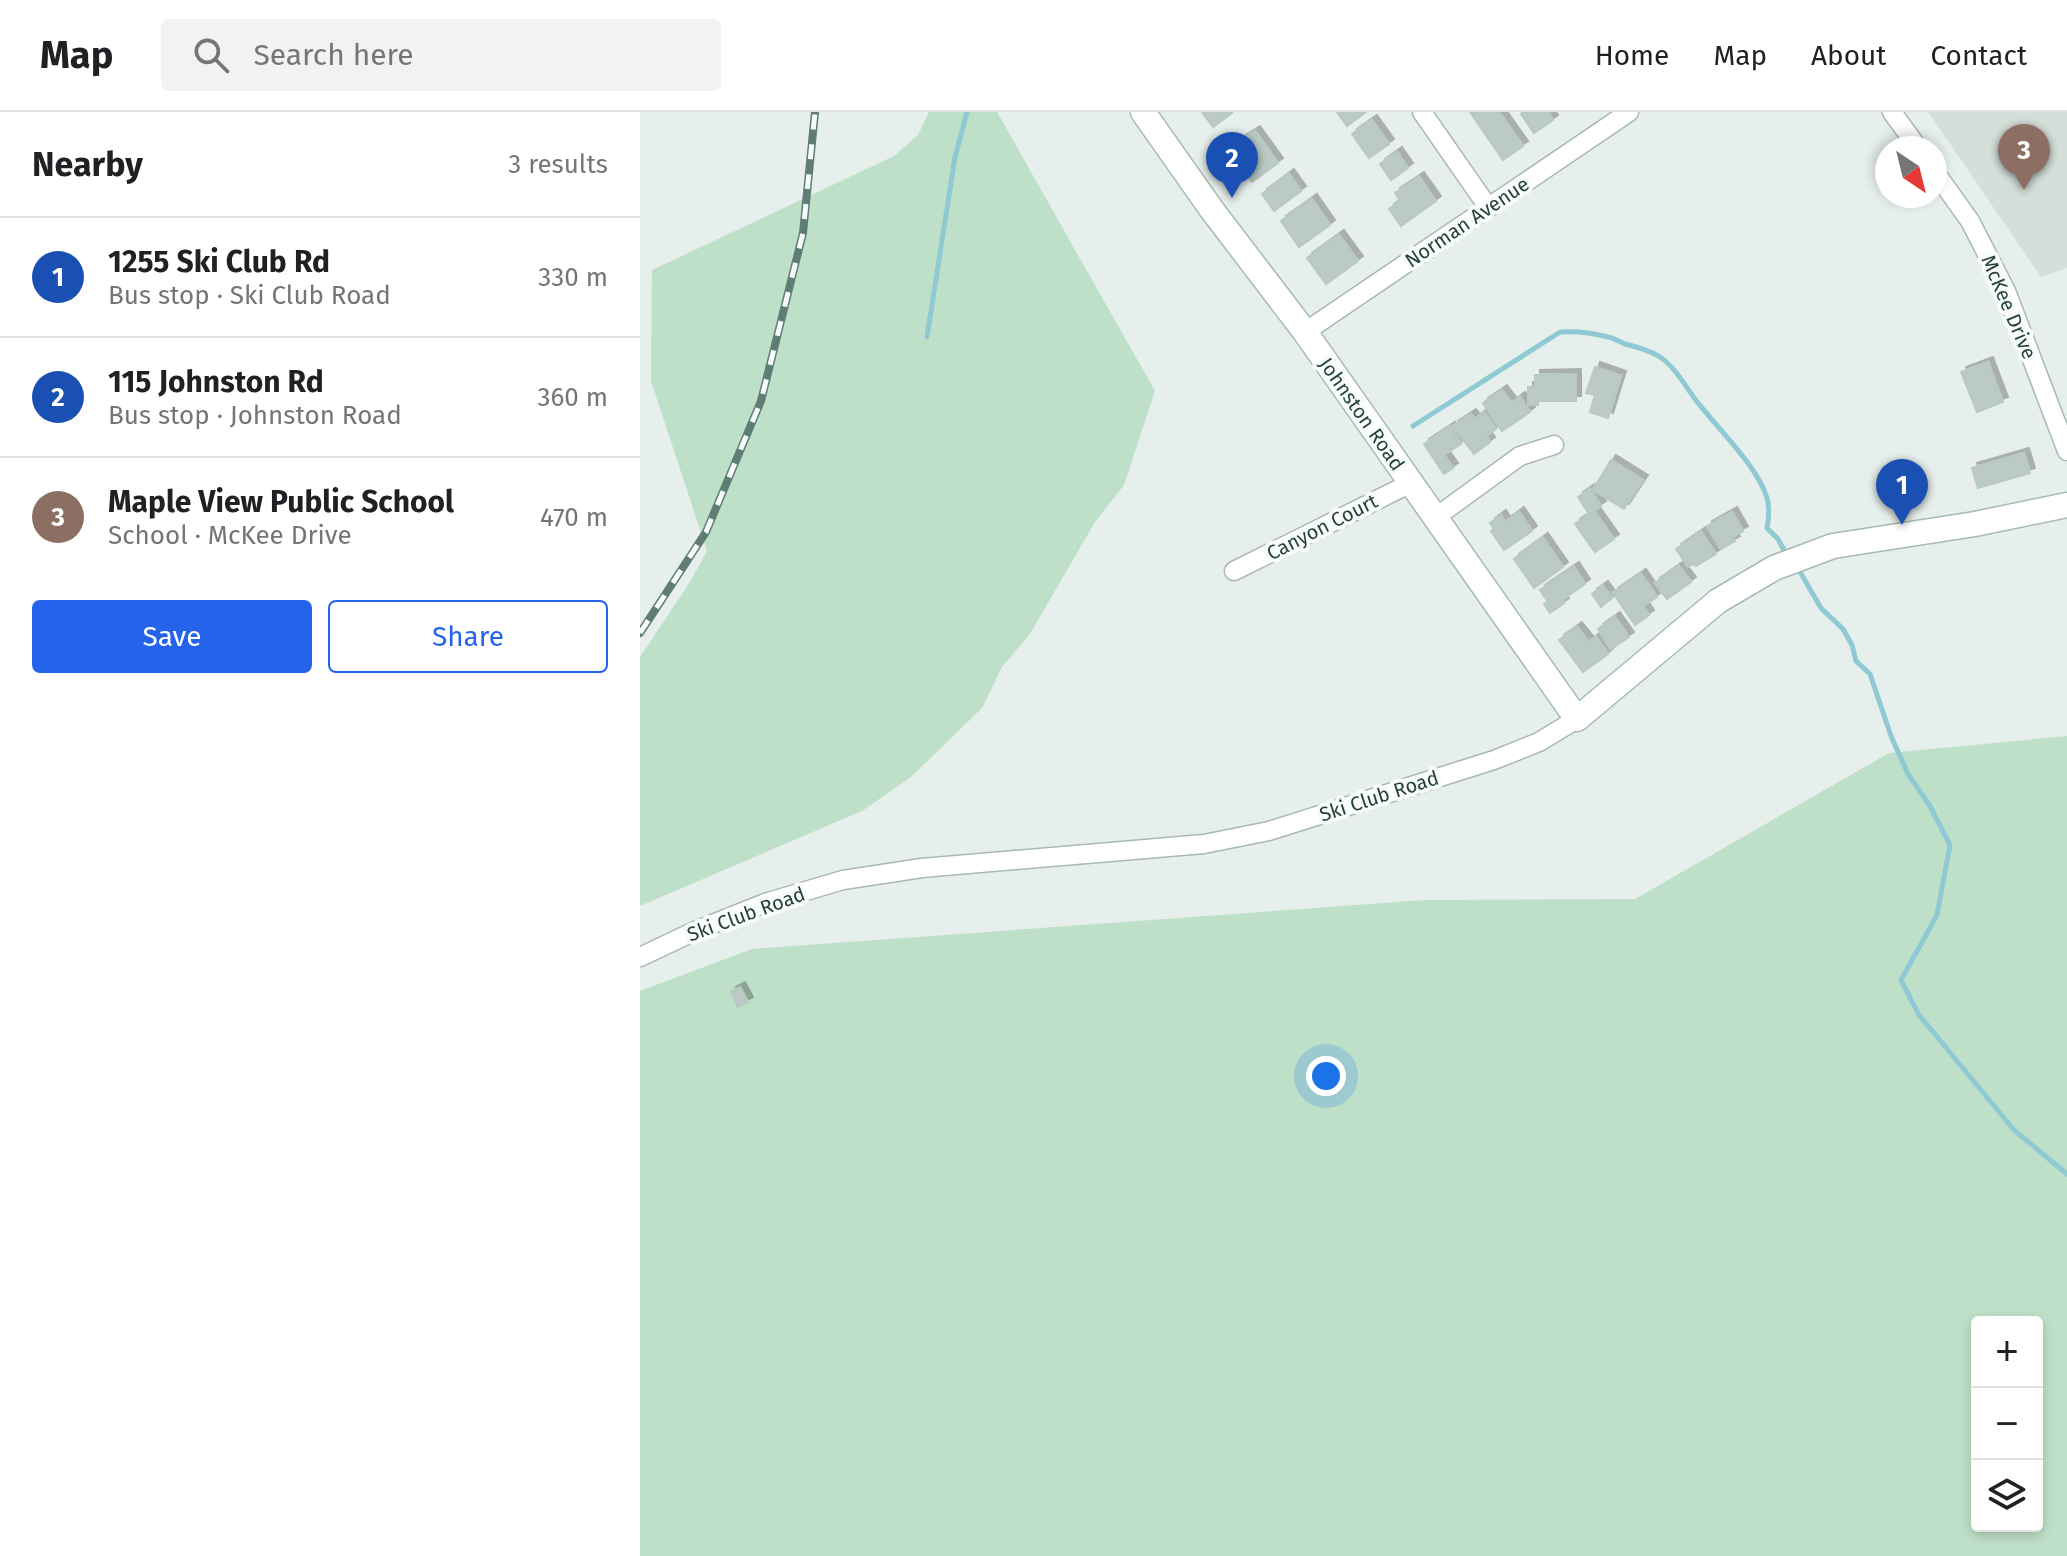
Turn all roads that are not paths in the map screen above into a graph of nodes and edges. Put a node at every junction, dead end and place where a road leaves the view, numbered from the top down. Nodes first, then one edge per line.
1 (1143, 112) edge
2 (1422, 112) edge
3 (1629, 112) edge
4 (1892, 112) edge
5 (1909, 136) edge
6 (1947, 189) edge
7 (1488, 207) junction
8 (1305, 332) junction
9 (1554, 445) dead end
10 (2067, 451) edge
11 (1411, 483) junction
12 (2067, 505) edge
13 (1436, 517) junction
14 (1234, 571) dead end
15 (1577, 719) junction
16 (640, 957) edge

1 - 8 street, Johnston Road
2 - 7 street
3 - 7 street, Norman Avenue
4 - 5 street
6 - 10 street, McKee Drive
7 - 8 street, Norman Avenue
8 - 11 street, Johnston Road
9 - 13 street
11 - 13 street, Johnston Road
11 - 14 street, Canyon Court
12 - 15 street, Ski Club Road
13 - 15 street, Johnston Road
15 - 16 street, Ski Club Road

